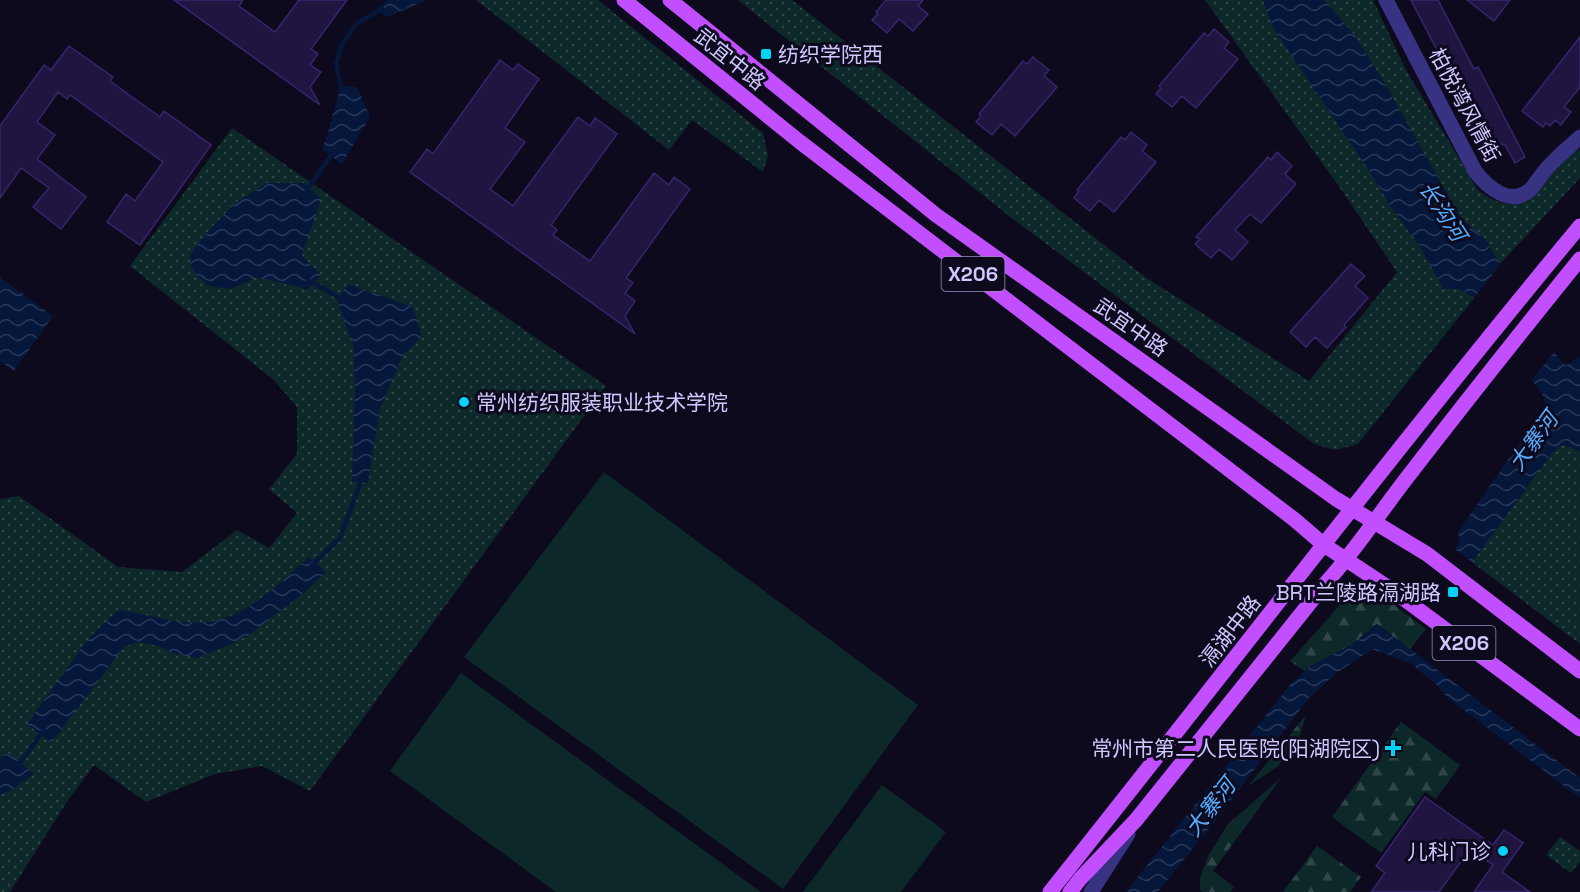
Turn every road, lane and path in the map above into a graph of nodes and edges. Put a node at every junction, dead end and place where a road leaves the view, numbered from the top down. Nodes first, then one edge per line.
1 (624, 0) edge
2 (670, 0) edge
3 (1386, 0) edge
4 (1580, 137) edge
5 (1580, 226) edge
6 (1580, 260) edge
7 (1352, 508) junction
8 (1374, 522) junction
9 (1324, 545) junction
10 (1346, 559) junction
11 (1580, 670) edge
12 (1580, 729) edge
13 (1136, 820) junction
14 (1050, 892) edge
15 (1070, 892) edge
16 (1091, 892) edge

1 - 9 main road, 武宜中路 / X206
2 - 7 main road, 武宜中路 / X206
3 - 4 street, 柏悦湾风情街
5 - 7 main road, 滆湖中路
6 - 8 main road
7 - 8 main road, 武宜中路 / X206
7 - 9 main road, 滆湖中路
8 - 10 main road
8 - 11 main road, 武宜中路 / X206
9 - 10 main road, X206
9 - 14 main road, 滆湖中路
10 - 12 main road, X206
10 - 13 main road
13 - 15 main road
13 - 16 street

